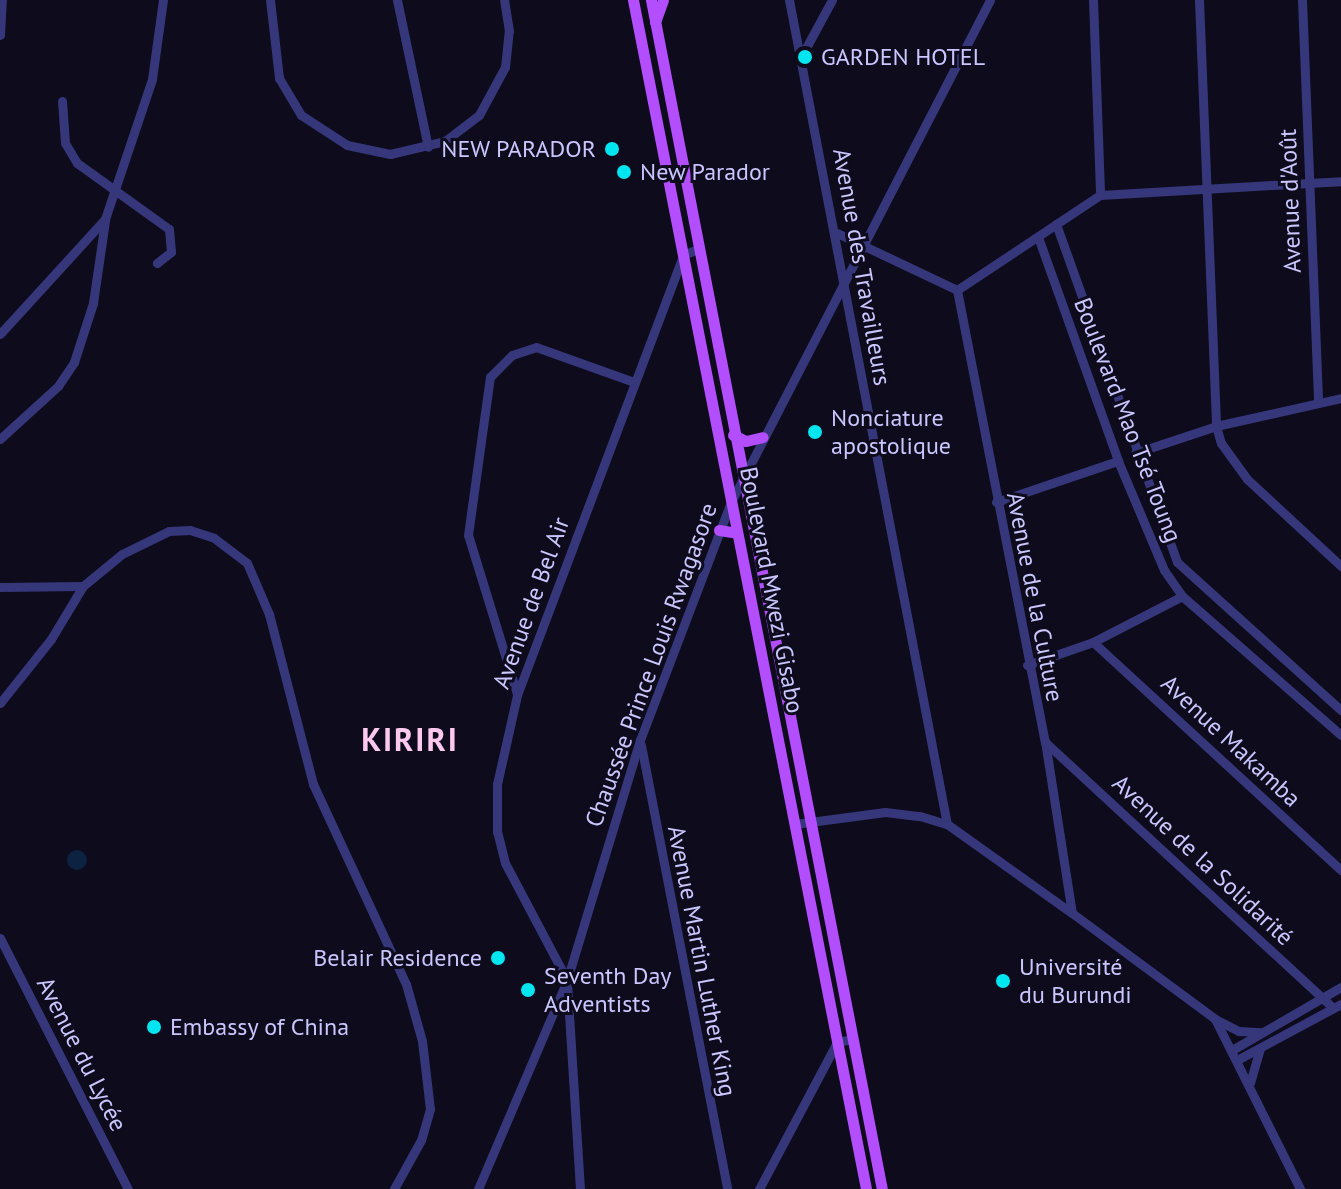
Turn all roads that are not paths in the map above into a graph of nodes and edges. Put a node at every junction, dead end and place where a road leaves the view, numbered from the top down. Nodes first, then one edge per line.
1 (2, 0) edge
2 (163, 0) edge
3 (270, 0) edge
4 (397, 0) edge
5 (504, 0) edge
6 (633, 0) edge
7 (651, 0) edge
8 (663, 0) edge
9 (789, 0) edge
10 (832, 0) edge
11 (990, 0) edge
12 (1093, 0) edge
13 (1199, 0) edge
14 (1302, 0) edge
15 (654, 23) junction
16 (0, 35) edge
17 (801, 57) junction
18 (62, 101) dead end
19 (428, 147) junction
20 (1341, 181) edge
21 (1310, 183) junction
22 (1207, 188) junction
23 (116, 191) junction
24 (1100, 195) junction
25 (105, 219) junction
26 (1056, 224) junction
27 (837, 233) junction
28 (1038, 237) junction
29 (860, 247) junction
30 (698, 249) junction
31 (683, 255) junction
32 (157, 263) dead end
33 (843, 281) junction
34 (957, 290) junction
35 (0, 334) edge
36 (634, 382) junction
37 (1341, 398) edge
38 (1318, 401) junction
39 (1216, 426) junction
40 (733, 435) junction
41 (763, 437) junction
42 (0, 439) edge
43 (1135, 453) junction
44 (1118, 461) junction
45 (742, 479) junction
46 (731, 502) junction
47 (996, 502) junction
48 (719, 530) junction
49 (737, 533) junction
50 (1341, 566) edge
51 (83, 586) junction
52 (0, 587) edge
53 (1182, 596) junction
54 (1093, 642) junction
55 (1027, 665) junction
56 (781, 672) junction
57 (767, 675) junction
58 (517, 695) junction
59 (0, 703) edge
60 (1341, 710) edge
61 (1341, 735) edge
62 (640, 740) junction
63 (1045, 741) junction
64 (810, 821) junction
65 (795, 824) junction
66 (947, 824) junction
67 (1341, 870) edge
68 (1072, 913) junction
69 (0, 938) edge
70 (567, 980) junction
71 (1341, 987) edge
72 (1323, 997) junction
73 (1337, 1006) edge
74 (1215, 1019) junction
75 (1261, 1032) junction
76 (852, 1039) junction
77 (837, 1042) junction
78 (1260, 1048) junction
79 (1232, 1050) junction
80 (1237, 1060) junction
81 (1250, 1083) junction
82 (128, 1189) edge
83 (394, 1189) edge
84 (478, 1189) edge
85 (580, 1189) edge
86 (727, 1189) edge
87 (759, 1189) edge
88 (866, 1189) edge
89 (882, 1189) edge
90 (1300, 1189) edge

1 - 16 street
2 - 23 street
3 - 19 street
4 - 19 street
5 - 19 street
6 - 31 main road, Boulevard Mwezi Gisabo
7 - 15 main road, Boulevard Mwezi Gisabo
8 - 15 main road
9 - 17 street, Avenue des Travailleurs
10 - 17 street
11 - 29 street, Chaussée Prince Louis Rwagasore
12 - 24 street
13 - 22 street
14 - 21 street, Avenue d'Août
15 - 30 main road, Boulevard Mwezi Gisabo
17 - 27 street, Avenue des Travailleurs
18 - 23 street
20 - 21 street
21 - 22 street
21 - 38 street, Avenue d'Août
22 - 24 street
22 - 39 street
23 - 25 street
23 - 32 street
24 - 26 street
25 - 35 street
25 - 42 street
26 - 28 street
26 - 43 street, Boulevard Mao Tsé Toung
27 - 29 street
27 - 33 street, Avenue des Travailleurs
28 - 34 street
28 - 44 street, Boulevard Mao Tsé Toung
29 - 33 street, Chaussée Prince Louis Rwagasore
29 - 34 street
30 - 31 street
30 - 40 main road, Boulevard Mwezi Gisabo
31 - 36 street, Avenue de Bel Air
31 - 46 main road, Boulevard Mwezi Gisabo
33 - 41 street, Chaussée Prince Louis Rwagasore
33 - 66 street, Avenue des Travailleurs
34 - 47 street, Avenue de la Culture
36 - 58 street, Avenue de Bel Air
36 - 58 street
37 - 38 street
38 - 39 street
39 - 43 street
39 - 50 street
40 - 41 main road
40 - 45 main road, Boulevard Mwezi Gisabo
41 - 45 street, Chaussée Prince Louis Rwagasore
43 - 60 street, Boulevard Mao Tsé Toung
44 - 47 street
44 - 53 street, Boulevard Mao Tsé Toung
45 - 46 street, Chaussée Prince Louis Rwagasore
45 - 56 main road, Boulevard Mwezi Gisabo
46 - 48 street, Chaussée Prince Louis Rwagasore
46 - 49 main road, Boulevard Mwezi Gisabo
47 - 55 street, Avenue de la Culture
48 - 49 main road
48 - 62 street, Chaussée Prince Louis Rwagasore
49 - 57 main road, Boulevard Mwezi Gisabo
51 - 52 street
51 - 59 street
51 - 83 street
53 - 54 street
53 - 61 street, Boulevard Mao Tsé Toung
54 - 55 street
54 - 67 street, Avenue Makamba
55 - 63 street, Avenue de la Culture
56 - 57 main road
56 - 64 main road, Boulevard Mwezi Gisabo
57 - 65 main road, Boulevard Mwezi Gisabo
58 - 70 street, Avenue de Bel Air
62 - 70 street, Chaussée Prince Louis Rwagasore
62 - 86 street, Avenue Martin Luther King
63 - 68 street, Avenue de la Culture
63 - 72 street, Avenue de la Solidarité
64 - 65 street
64 - 66 street
64 - 76 main road, Boulevard Mwezi Gisabo
65 - 77 main road, Boulevard Mwezi Gisabo
66 - 68 street
68 - 74 street
69 - 82 street, Avenue du Lycée
70 - 84 street, Chaussée Prince Louis Rwagasore
70 - 85 street
71 - 72 street
72 - 73 street, Avenue de la Solidarité
72 - 75 street
73 - 78 street
74 - 75 street
74 - 79 street
75 - 79 street
76 - 77 street
76 - 89 main road, Boulevard Mwezi Gisabo
77 - 87 street
77 - 88 main road, Boulevard Mwezi Gisabo
78 - 80 street
78 - 81 street
79 - 80 street
80 - 81 street
81 - 90 street

